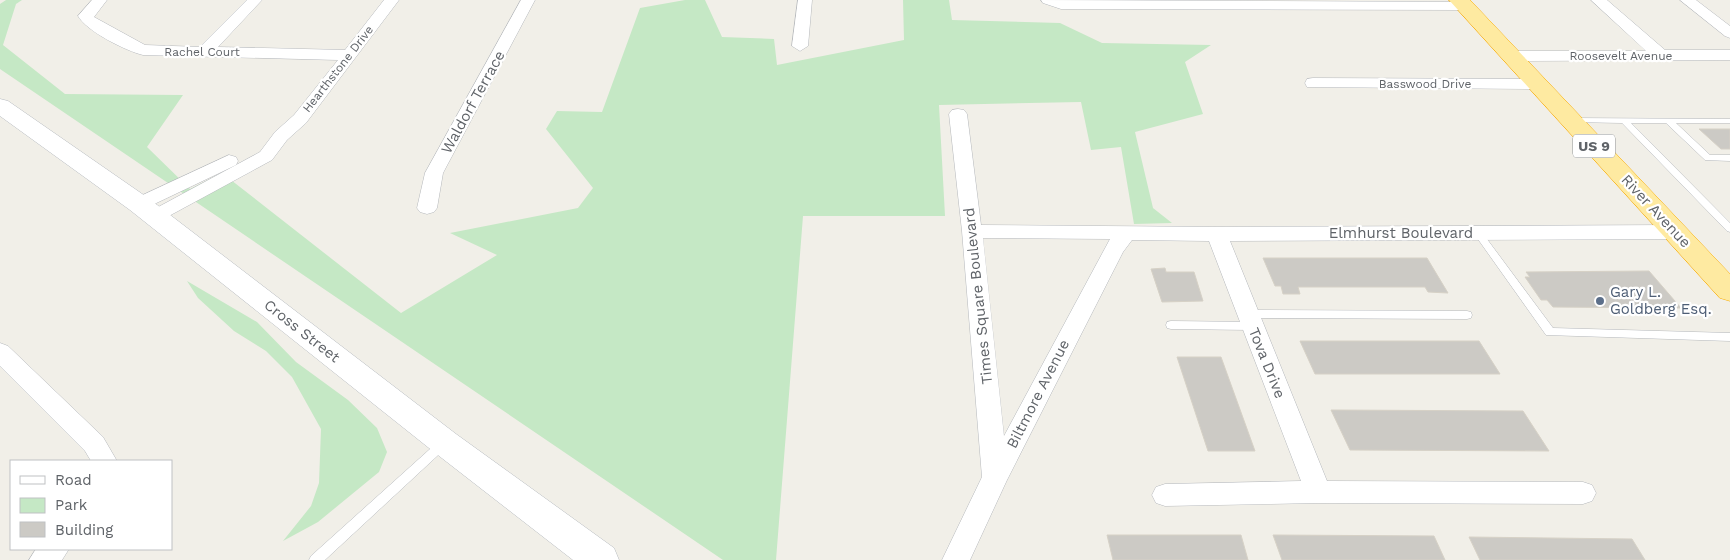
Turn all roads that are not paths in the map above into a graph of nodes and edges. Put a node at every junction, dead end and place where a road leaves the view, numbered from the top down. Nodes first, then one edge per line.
1 (100, 0) edge
2 (255, 0) edge
3 (392, 0) edge
4 (528, 0) edge
5 (805, 0) edge
6 (1048, 0) edge
7 (1598, 0) edge
8 (1687, 0) edge
9 (1461, 3) edge
10 (1730, 33) edge
11 (800, 46) dead end
12 (205, 51) junction
13 (349, 55) junction
14 (1730, 55) edge
15 (1511, 56) junction
16 (1662, 56) junction
17 (1313, 83) dead end
18 (1537, 84) junction
19 (0, 106) edge
20 (958, 114) dead end
21 (1571, 120) junction
22 (1624, 121) junction
23 (1668, 121) junction
24 (1730, 121) edge
25 (1730, 158) edge
26 (427, 208) dead end
27 (147, 211) junction
28 (1730, 229) edge
29 (972, 230) junction
30 (1127, 232) junction
31 (1675, 232) junction
32 (1478, 233) junction
33 (1217, 234) junction
34 (1722, 274) edge
35 (1730, 291) edge
36 (1467, 314) dead end
37 (1249, 320) junction
38 (1171, 325) dead end
39 (1730, 337) edge
40 (0, 352) edge
41 (445, 442) junction
42 (103, 460) edge
43 (995, 477) junction
44 (1318, 492) junction
45 (1582, 493) dead end
46 (1165, 495) dead end
47 (54, 550) edge
48 (43, 560) edge
49 (316, 560) edge
50 (601, 560) edge
51 (956, 560) edge

1 - 12 street, Rachel Court
2 - 12 street
3 - 13 street, Hearthstone Drive
4 - 26 street, Waldorf Terrace
5 - 11 street
6 - 9 street
7 - 16 street
8 - 10 street
9 - 15 highway, River Avenue / US 9
12 - 13 street, Rachel Court
13 - 27 street, Hearthstone Drive
14 - 16 street, Roosevelt Avenue
15 - 16 street, Roosevelt Avenue
15 - 18 highway, River Avenue / US 9
17 - 18 street, Basswood Drive
18 - 21 highway, River Avenue / US 9
19 - 27 main road, Cross Street
20 - 29 street, Times Square Boulevard
21 - 22 lane
21 - 31 highway, River Avenue / US 9
22 - 23 lane
22 - 28 lane
23 - 24 lane
23 - 25 lane
27 - 41 main road, Cross Street
29 - 30 street, Elmhurst Boulevard
29 - 43 street, Times Square Boulevard
30 - 33 street, Elmhurst Boulevard
30 - 43 street, Biltmore Avenue
31 - 32 street, Elmhurst Boulevard
31 - 34 highway, River Avenue / US 9
32 - 33 street, Elmhurst Boulevard
32 - 39 lane
33 - 37 street, Tova Drive
34 - 35 highway, River Avenue / US 9
36 - 37 lane
37 - 38 lane
37 - 44 street, Tova Drive
40 - 42 street
41 - 49 lane
41 - 50 main road, Cross Street
43 - 51 street, Biltmore Avenue
44 - 45 street
44 - 46 street
47 - 48 street

